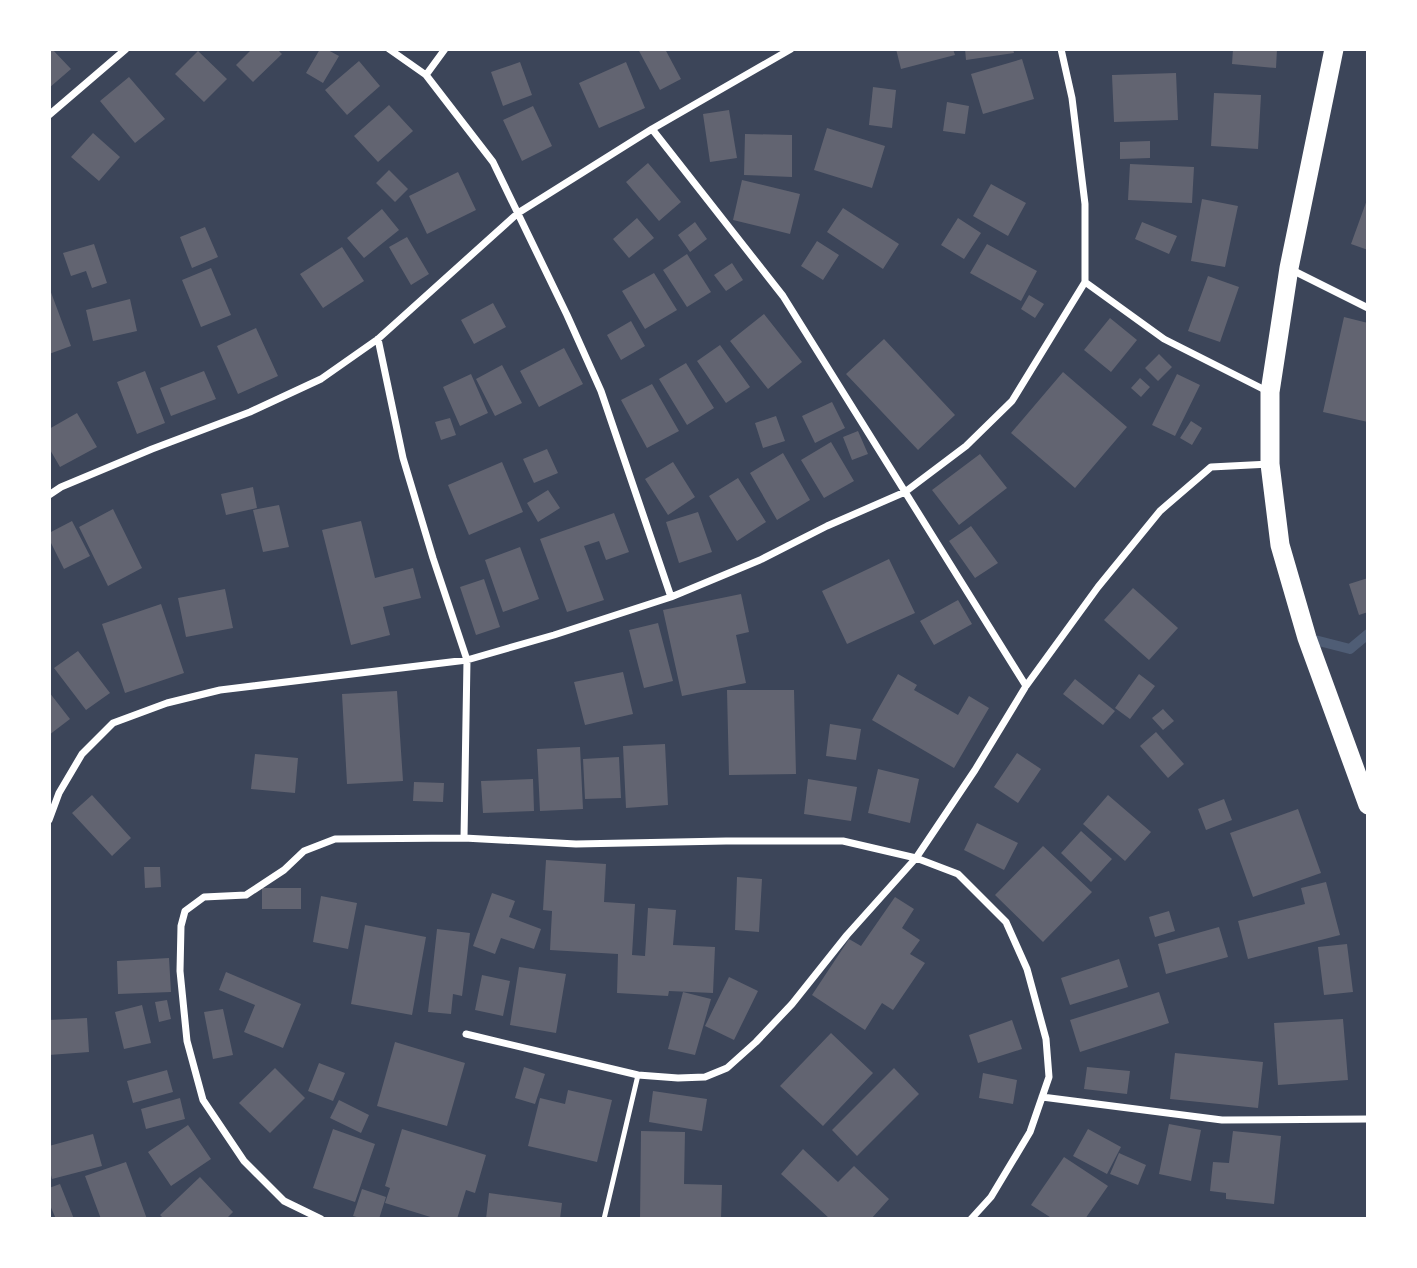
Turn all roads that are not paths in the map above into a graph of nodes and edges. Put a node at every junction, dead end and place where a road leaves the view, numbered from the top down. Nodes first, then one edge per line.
1 (126, 49) edge
2 (389, 49) edge
3 (445, 49) edge
4 (791, 49) edge
5 (1061, 49) edge
6 (1334, 49) edge
7 (426, 75) junction
8 (49, 115) edge
9 (652, 129) junction
10 (518, 213) junction
11 (1289, 268) junction
12 (1085, 282) junction
13 (1368, 308) edge
14 (378, 339) junction
15 (1270, 392) junction
16 (1269, 464) junction
17 (905, 492) junction
18 (49, 495) edge
19 (671, 597) junction
20 (467, 660) junction
21 (1026, 686) junction
22 (1368, 806) edge
23 (49, 820) edge
24 (464, 838) junction
25 (916, 858) junction
26 (466, 1034) dead end
27 (638, 1075) junction
28 (1042, 1097) junction
29 (1368, 1119) edge
30 (321, 1219) edge
31 (604, 1219) edge
32 (971, 1219) edge

1 - 8 street
2 - 7 street
3 - 7 street
4 - 9 street
5 - 12 street
6 - 11 highway
7 - 10 street
9 - 10 street
9 - 17 street
10 - 14 street
10 - 19 street
11 - 13 street
11 - 15 highway
12 - 15 street
12 - 17 street
14 - 18 street
14 - 20 street
15 - 16 highway
16 - 21 street
16 - 22 highway
17 - 19 street
17 - 21 street
19 - 20 street
20 - 23 street
20 - 24 street
21 - 25 street
24 - 25 street
24 - 30 street
25 - 27 street
25 - 28 street
26 - 27 street
27 - 31 lane
28 - 29 street
28 - 32 street

